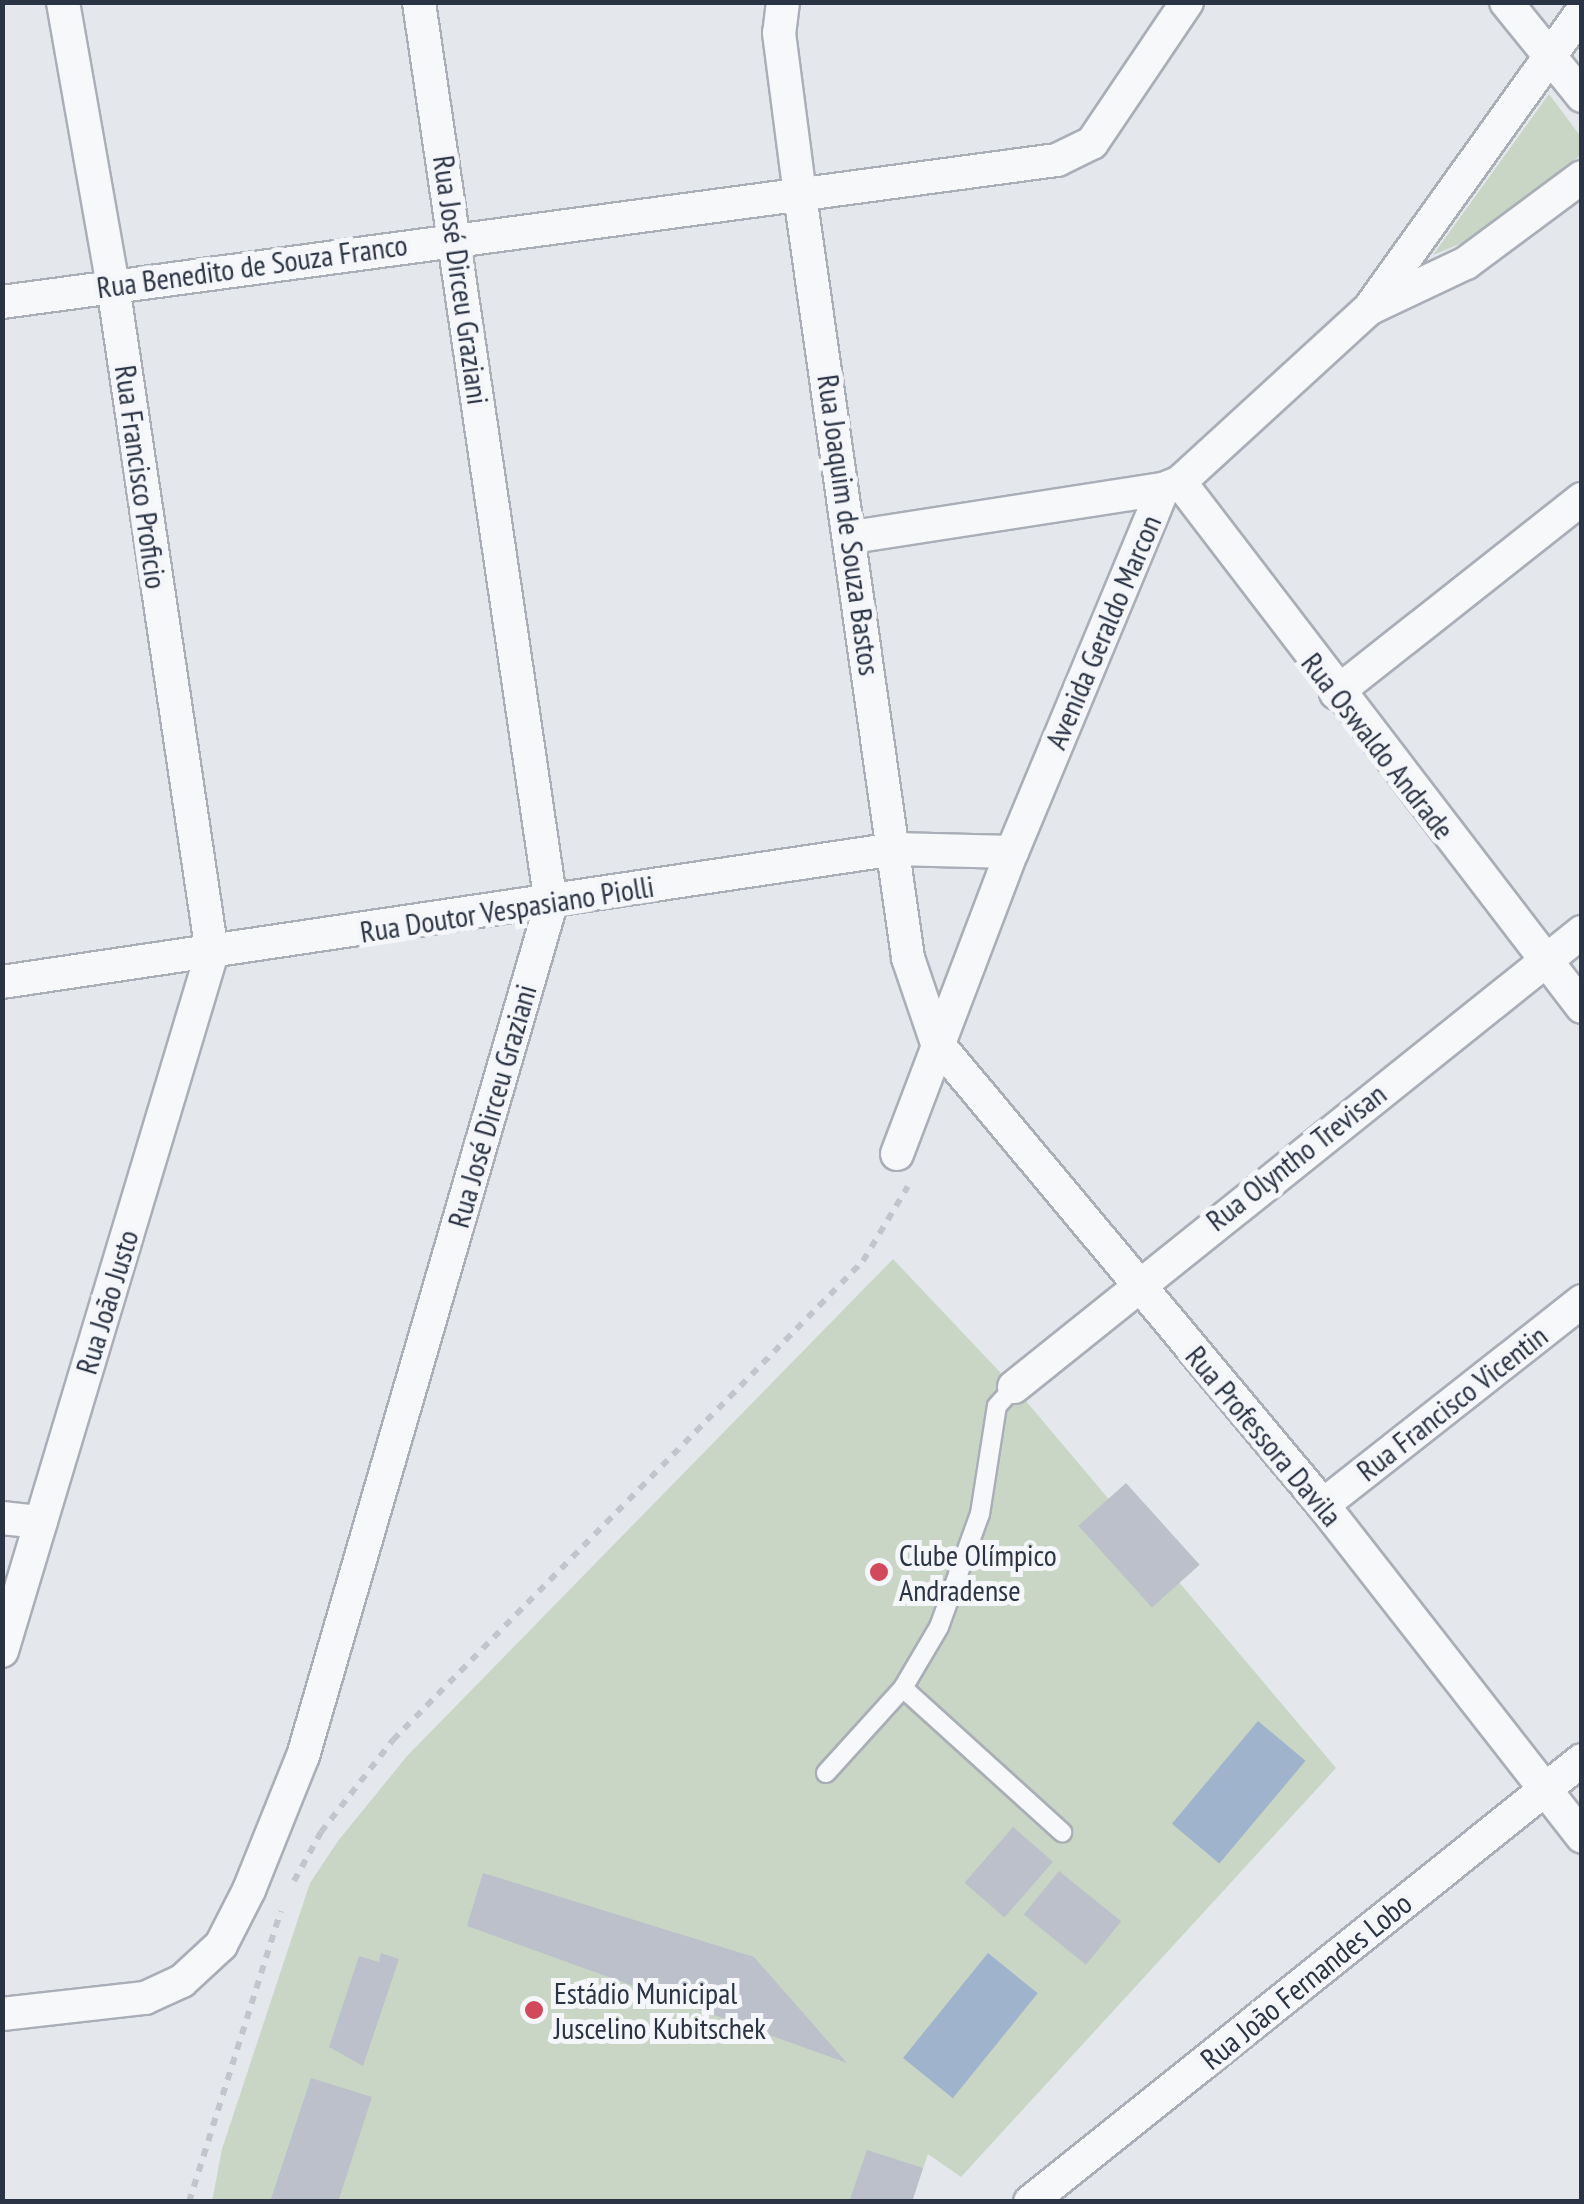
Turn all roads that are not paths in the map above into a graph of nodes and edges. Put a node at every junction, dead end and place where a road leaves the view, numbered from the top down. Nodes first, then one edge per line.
1 (63, 2) edge
2 (419, 2) edge
3 (782, 2) edge
4 (1187, 2) edge
5 (1506, 2) edge
6 (1582, 11) edge
7 (1547, 52) junction
8 (1582, 96) edge
9 (1582, 177) edge
10 (800, 195) junction
11 (455, 238) junction
12 (113, 286) junction
13 (2, 302) edge
14 (1370, 309) junction
15 (1171, 485) junction
16 (1582, 499) edge
17 (852, 537) junction
18 (1336, 693) junction
19 (895, 848) junction
20 (1012, 852) junction
21 (551, 904) junction
22 (1582, 932) edge
23 (212, 954) junction
24 (1545, 960) junction
25 (2, 982) edge
26 (1582, 1007) edge
27 (937, 1043) junction
28 (904, 1164) road end
29 (1137, 1283) junction
30 (1582, 1302) edge
31 (1014, 1387) joint
32 (1323, 1505) junction
33 (2, 1518) edge
34 (41, 1522) junction
35 (2, 1652) edge
36 (903, 1688) junction
37 (1582, 1760) edge
38 (826, 1773) dead end
39 (1543, 1790) junction
40 (1062, 1832) dead end
41 (1582, 1837) edge
42 (2, 2014) edge
43 (1030, 2202) edge

1 - 12 street, Rua Francisco Proficio
2 - 11 street, Rua José Dirceu Graziani
3 - 10 street, Rua Joaquim de Souza Bastos
4 - 10 street, Rua Benedito de Souza Franco
5 - 7 street
6 - 7 street, Avenida Geraldo Marcon
7 - 8 street
7 - 14 street, Avenida Geraldo Marcon
9 - 14 street
10 - 11 street, Rua Benedito de Souza Franco
10 - 17 street, Rua Joaquim de Souza Bastos
11 - 12 street, Rua Benedito de Souza Franco
11 - 21 street, Rua José Dirceu Graziani
12 - 13 street, Rua Benedito de Souza Franco
12 - 23 street, Rua Francisco Proficio
14 - 15 street, Avenida Geraldo Marcon
15 - 17 street
15 - 18 street, Rua Oswaldo Andrade
15 - 20 street, Avenida Geraldo Marcon
16 - 18 street
17 - 19 street, Rua Joaquim de Souza Bastos
18 - 24 street, Rua Oswaldo Andrade
19 - 20 street, Rua Doutor Vespasiano Piolli
19 - 21 street, Rua Doutor Vespasiano Piolli
19 - 27 street, Rua Joaquim de Souza Bastos
20 - 27 street, Avenida Geraldo Marcon
21 - 23 street, Rua Doutor Vespasiano Piolli
21 - 42 street, Rua José Dirceu Graziani
22 - 24 street, Rua Olyntho Trevisan
23 - 25 street, Rua Doutor Vespasiano Piolli
23 - 34 street, Rua João Justo
24 - 26 street, Rua Oswaldo Andrade
24 - 29 street, Rua Olyntho Trevisan
27 - 28 street, Avenida Geraldo Marcon
27 - 29 street, Rua Professora Davila
29 - 31 street, Rua Olyntho Trevisan
29 - 32 street, Rua Professora Davila
30 - 32 street, Rua Francisco Vicentin
31 - 36 lane
32 - 39 street, Rua Professora Davila
33 - 34 street
34 - 35 street, Rua João Justo
36 - 38 lane
36 - 40 lane
37 - 39 street, Rua João Fernandes Lobo
39 - 41 street, Rua Professora Davila
39 - 43 street, Rua João Fernandes Lobo

